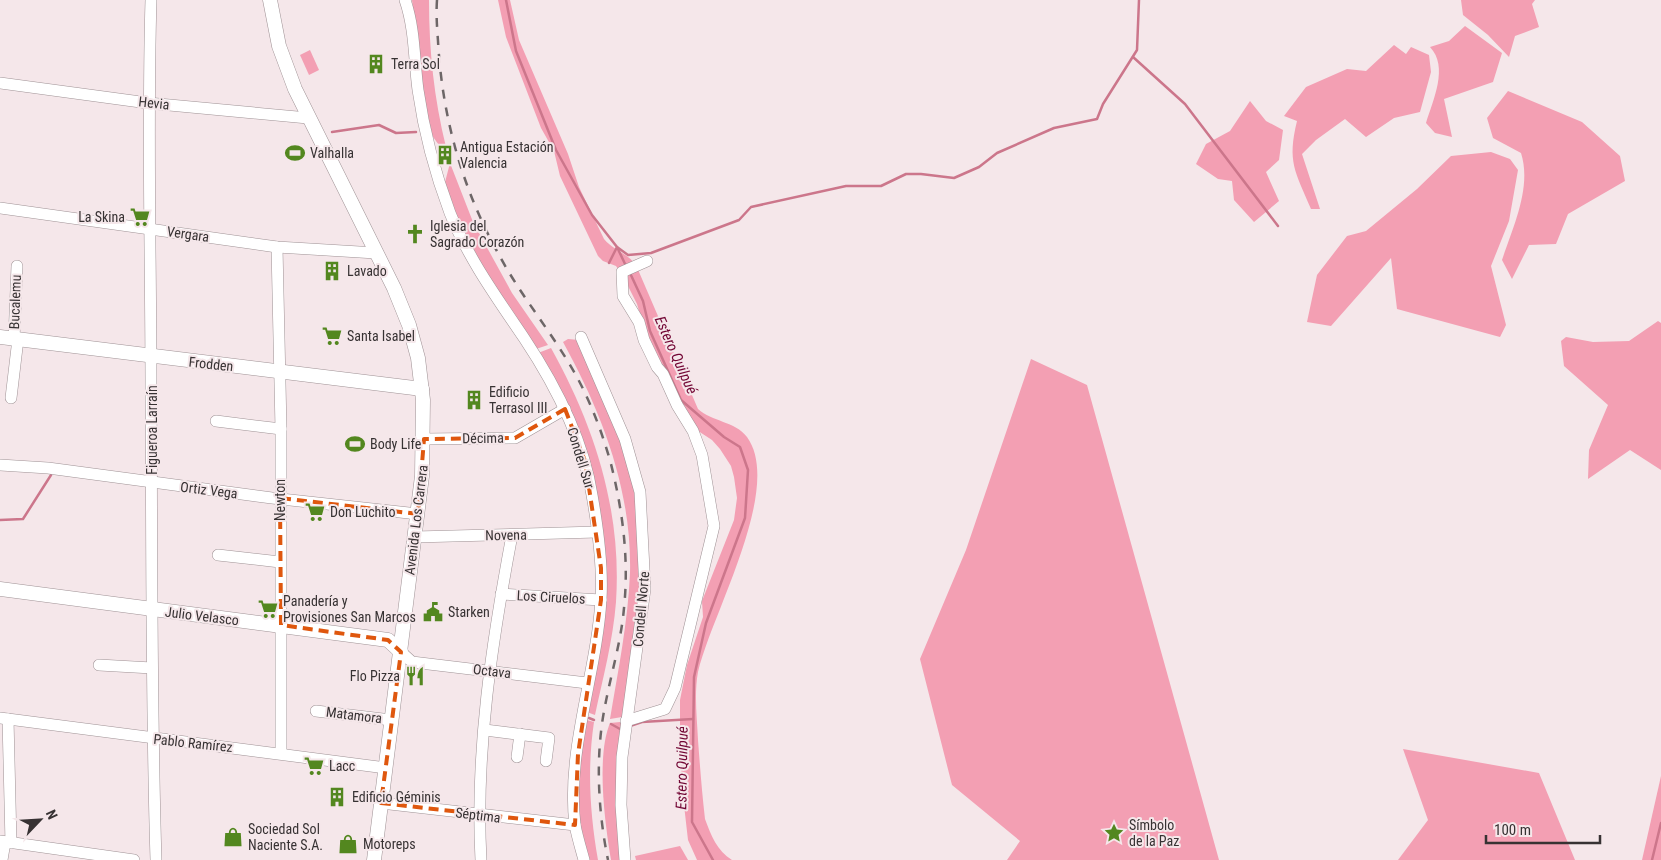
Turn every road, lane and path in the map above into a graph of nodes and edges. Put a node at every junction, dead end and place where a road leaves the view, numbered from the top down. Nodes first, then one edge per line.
1 (151, 0) edge
2 (270, 0) edge
3 (405, 0) edge
4 (0, 83) edge
5 (148, 103) junction
6 (308, 118) junction
7 (0, 208) edge
8 (150, 228) junction
9 (277, 247) junction
10 (376, 253) junction
11 (647, 261) dead end
12 (17, 266) dead end
13 (581, 337) dead end
14 (11, 338) edge
15 (151, 357) junction
16 (278, 371) junction
17 (422, 388) junction
18 (11, 398) dead end
19 (564, 408) junction
20 (216, 421) dead end
21 (281, 429) junction
22 (424, 439) junction
23 (0, 465) edge
24 (152, 482) junction
25 (280, 498) junction
26 (418, 514) junction
27 (597, 532) junction
28 (512, 535) junction
29 (415, 537) junction
30 (218, 555) dead end
31 (280, 562) junction
32 (0, 589) edge
33 (501, 594) junction
34 (601, 600) junction
35 (153, 610) junction
36 (281, 625) junction
37 (400, 652) junction
38 (99, 665) dead end
39 (152, 668) junction
40 (490, 671) junction
41 (587, 683) junction
42 (316, 711) dead end
43 (4, 718) edge
44 (391, 720) junction
45 (626, 721) junction
46 (485, 730) junction
47 (520, 734) junction
48 (152, 739) junction
49 (281, 753) junction
50 (517, 757) dead end
51 (546, 761) dead end
52 (386, 768) junction
53 (382, 803) junction
54 (478, 816) junction
55 (575, 825) junction
56 (5, 842) edge
57 (62, 855) edge
58 (2, 860) edge
59 (134, 860) edge
60 (156, 860) edge
61 (374, 860) edge
62 (481, 860) edge
63 (584, 860) edge
64 (625, 860) edge

1 - 5 street, Figueroa Larraín
2 - 6 main road, Avenida Los Carrera
3 - 19 street, Condell Sur
4 - 5 street, Hevia
5 - 6 street, Hevia
5 - 8 street, Figueroa Larraín
6 - 10 main road, Avenida Los Carrera
7 - 8 street, Vergara
8 - 9 street, Vergara
8 - 15 street, Figueroa Larraín
9 - 10 street, Vergara
9 - 16 street, Newton
10 - 17 main road, Avenida Los Carrera
11 - 45 street
12 - 14 street, Bucalemu
13 - 45 street, Condell Norte
14 - 15 main road, Frodden
14 - 18 street, Bucalemu
15 - 16 main road, Frodden
15 - 24 street, Figueroa Larraín
16 - 17 main road, Frodden
16 - 21 street, Newton
17 - 22 main road, Avenida Los Carrera
19 - 22 street, Décima
19 - 27 street, Condell Sur
20 - 21 street
21 - 25 street, Newton
22 - 26 main road, Avenida Los Carrera
23 - 24 street, Ortiz Vega
24 - 25 street, Ortiz Vega
24 - 35 street, Figueroa Larraín
25 - 26 street, Ortiz Vega
25 - 31 street, Newton
26 - 29 main road, Avenida Los Carrera
27 - 28 street, Novena
27 - 34 street, Condell Sur
28 - 29 street, Novena
28 - 33 street
29 - 37 main road, Avenida Los Carrera
30 - 31 street
31 - 36 street, Newton
32 - 35 main road, Julio Velasco
33 - 34 street, Los Ciruelos
33 - 40 street
34 - 41 street, Condell Sur
35 - 36 main road, Julio Velasco
35 - 39 street, Figueroa Larraín
36 - 37 main road, Julio Velasco
36 - 49 street, Newton
37 - 40 street, Octava
37 - 44 main road, Avenida Los Carrera
38 - 39 street
39 - 48 street, Figueroa Larraín
40 - 41 street, Octava
40 - 46 street
41 - 55 street, Condell Sur
42 - 44 street, Matamora
43 - 48 street, Pablo Ramírez
43 - 56 street
44 - 52 main road, Avenida Los Carrera
45 - 64 street, Condell Norte
46 - 47 street
46 - 54 street
47 - 50 street
47 - 51 street
48 - 49 street, Pablo Ramírez
48 - 60 street, Figueroa Larraín
49 - 52 street, Pablo Ramírez
52 - 53 main road, Avenida Los Carrera
53 - 54 street, Séptima
53 - 61 main road, Avenida Los Carrera
54 - 55 street, Séptima
54 - 62 street
55 - 63 street, Condell Sur
56 - 57 street
56 - 58 street
57 - 59 street

